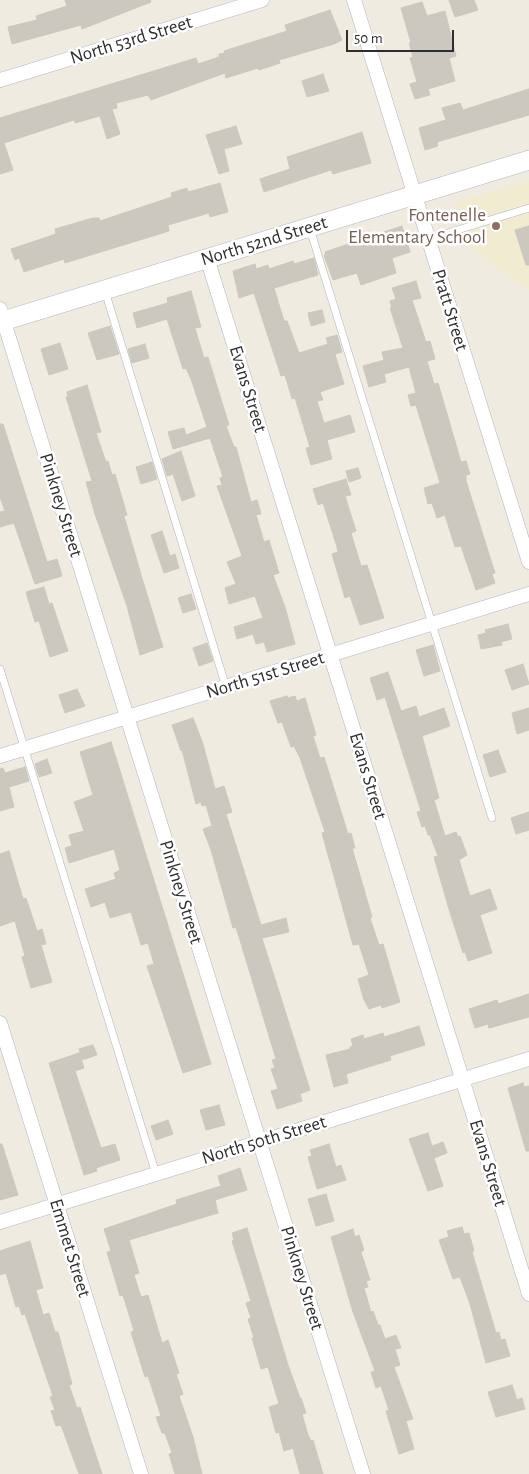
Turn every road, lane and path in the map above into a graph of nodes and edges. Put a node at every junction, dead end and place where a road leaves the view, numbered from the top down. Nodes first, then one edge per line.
1 (262, 0) edge
2 (354, 0) edge
3 (0, 80) edge
4 (529, 160) edge
5 (415, 194) junction
6 (529, 208) edge
7 (309, 227) junction
8 (428, 240) junction
9 (207, 258) junction
10 (105, 290) junction
11 (1, 317) edge
12 (529, 562) edge
13 (529, 594) edge
14 (432, 624) junction
15 (330, 655) junction
16 (0, 669) edge
17 (226, 687) junction
18 (127, 717) junction
19 (25, 749) junction
20 (0, 756) edge
21 (492, 818) dead end
22 (0, 1023) edge
23 (529, 1059) edge
24 (462, 1079) junction
25 (259, 1142) junction
26 (156, 1174) junction
27 (56, 1204) junction
28 (0, 1222) edge
29 (529, 1294) edge
30 (140, 1474) edge
31 (363, 1474) edge

1 - 3 street, North 53rd Street
2 - 5 street, Pratt Street
4 - 5 main road, North 52nd Street
5 - 7 main road, North 52nd Street
5 - 8 street, Pratt Street
6 - 8 lane
7 - 9 main road, North 52nd Street
7 - 14 lane
8 - 12 street, Pratt Street
9 - 10 main road, North 52nd Street
9 - 15 street, Evans Street
10 - 11 main road, North 52nd Street
10 - 17 lane
11 - 18 street, Pinkney Street
13 - 14 street, North 51st Street
14 - 15 street, North 51st Street
14 - 21 lane
15 - 17 street, North 51st Street
15 - 24 street, Evans Street
16 - 19 lane
17 - 18 street, North 51st Street
18 - 19 street, North 51st Street
18 - 25 street, Pinkney Street
19 - 20 street, North 51st Street
19 - 26 lane
22 - 27 street, Emmet Street
23 - 24 street, North 50th Street
24 - 25 street, North 50th Street
24 - 29 street, Evans Street
25 - 26 street, North 50th Street
25 - 31 street, Pinkney Street
26 - 27 street, North 50th Street
27 - 28 street, North 50th Street
27 - 30 street, Emmet Street

